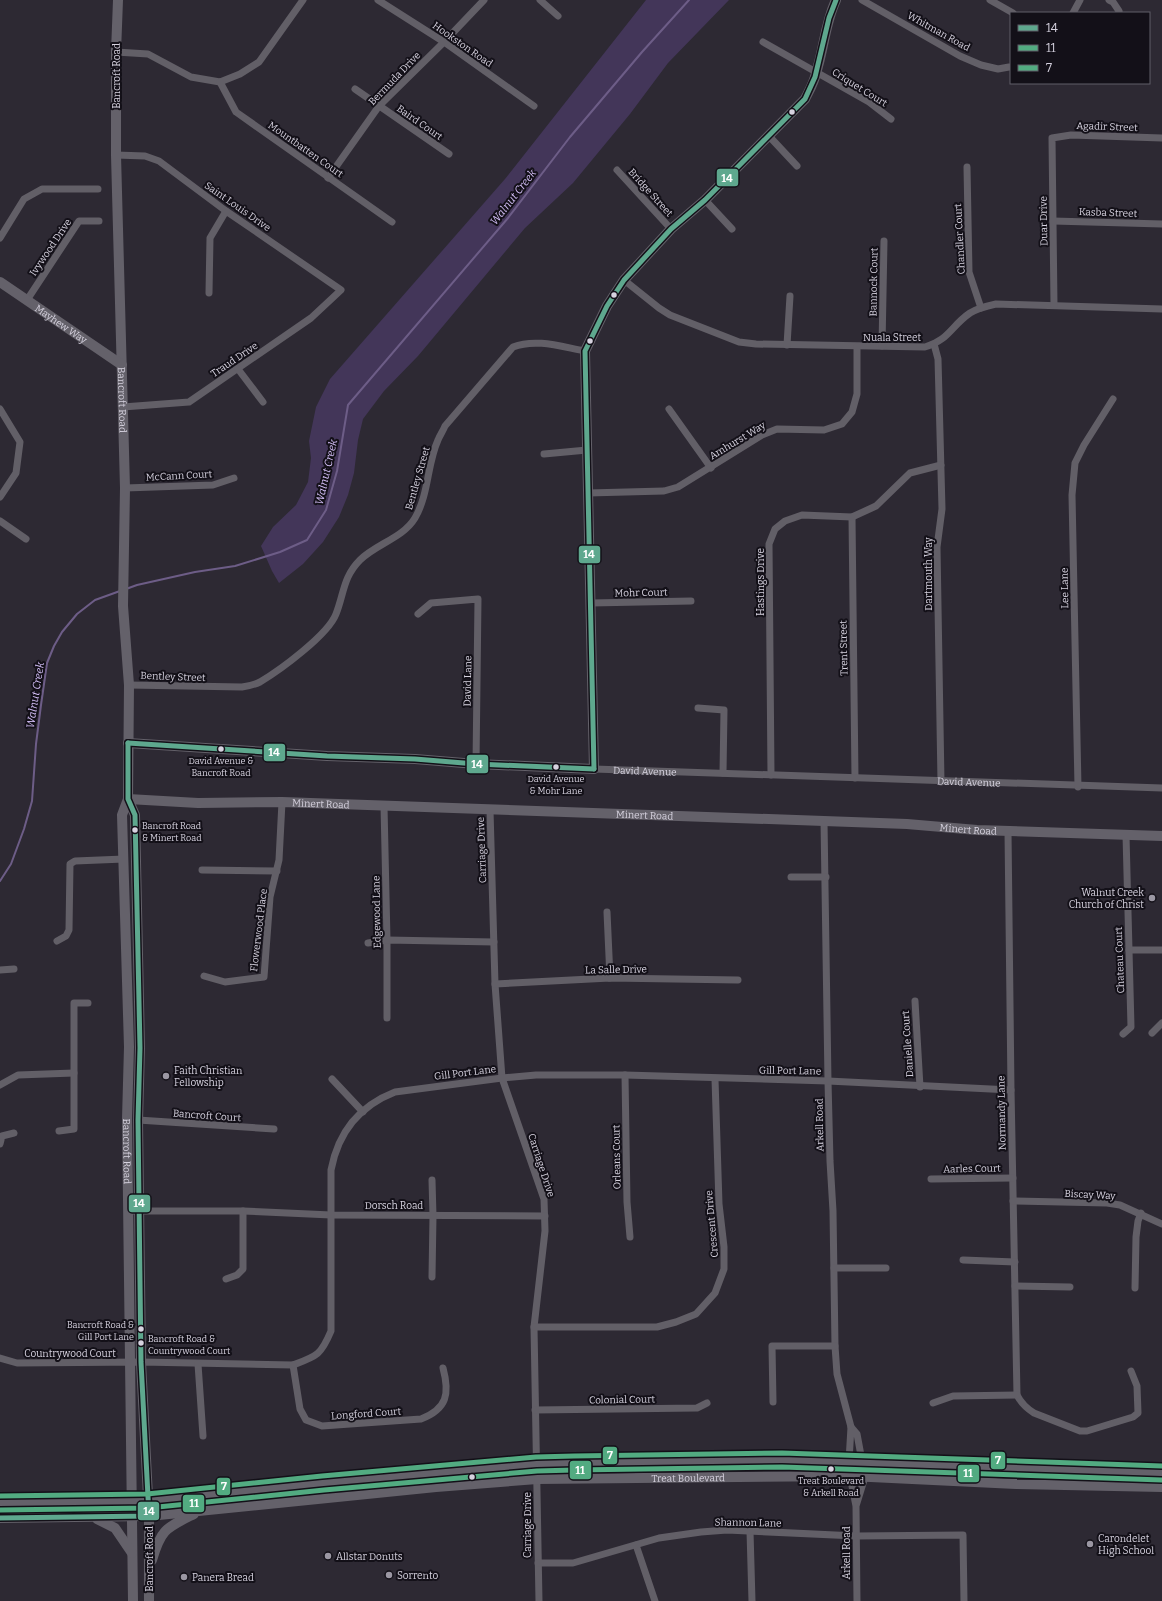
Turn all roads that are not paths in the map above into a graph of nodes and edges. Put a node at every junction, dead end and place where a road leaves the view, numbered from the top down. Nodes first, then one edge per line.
1 (118, 0) edge
2 (303, 0) edge
3 (378, 0) edge
4 (484, 0) edge
5 (540, 0) edge
6 (836, 0) edge
7 (862, 0) edge
8 (990, 0) edge
9 (1080, 0) edge
10 (1109, 0) edge
11 (1119, 11) dead end
12 (1011, 12) edge
13 (1074, 12) edge
14 (558, 16) dead end
15 (444, 42) junction
16 (763, 42) dead end
17 (116, 52) junction
18 (1009, 67) dead end
19 (817, 72) junction
20 (220, 82) junction
21 (355, 89) dead end
22 (379, 106) junction
23 (534, 106) dead end
24 (891, 119) dead end
25 (768, 135) junction
26 (1052, 138) joint
27 (1162, 138) edge
28 (449, 154) dead end
29 (116, 155) junction
30 (797, 166) dead end
31 (967, 167) dead end
32 (617, 170) dead end
33 (328, 178) junction
34 (98, 189) dead end
35 (705, 200) junction
36 (226, 211) junction
37 (1053, 221) junction
38 (99, 222) dead end
39 (392, 222) dead end
40 (1162, 224) edge
41 (671, 228) junction
42 (732, 229) dead end
43 (0, 238) edge
44 (884, 241) dead end
45 (624, 280) junction
46 (0, 282) edge
47 (341, 290) joint
48 (209, 293) dead end
49 (790, 296) dead end
50 (27, 300) junction
51 (1054, 305) junction
52 (981, 308) junction
53 (1162, 309) edge
54 (934, 344) junction
55 (787, 345) junction
56 (857, 346) junction
57 (882, 346) junction
58 (585, 352) junction
59 (122, 365) junction
60 (238, 369) junction
61 (1113, 399) dead end
62 (263, 402) dead end
63 (123, 407) junction
64 (0, 409) edge
65 (669, 410) dead end
66 (587, 450) junction
67 (544, 454) dead end
68 (941, 465) junction
69 (711, 468) junction
70 (234, 478) dead end
71 (125, 488) junction
72 (588, 493) junction
73 (0, 497) edge
74 (852, 517) junction
75 (0, 521) edge
76 (26, 539) dead end
77 (691, 601) dead end
78 (591, 603) junction
79 (418, 614) dead end
80 (129, 685) junction
81 (698, 708) dead end
82 (128, 743) junction
83 (476, 764) junction
84 (594, 769) junction
85 (723, 773) junction
86 (771, 775) junction
87 (854, 778) junction
88 (941, 782) junction
89 (1078, 787) junction
90 (1162, 788) edge
91 (128, 799) junction
92 (282, 802) junction
93 (384, 806) junction
94 (490, 810) junction
95 (824, 821) junction
96 (1008, 831) junction
97 (1126, 835) junction
98 (1162, 836) edge
99 (124, 860) junction
100 (202, 870) dead end
101 (277, 871) junction
102 (791, 877) dead end
103 (826, 877) junction
104 (607, 912) dead end
105 (387, 940) junction
106 (57, 942) dead end
107 (494, 942) junction
108 (368, 943) dead end
109 (1129, 950) junction
110 (1162, 950) edge
111 (14, 969) dead end
112 (0, 970) edge
113 (204, 976) dead end
114 (610, 978) junction
115 (738, 980) dead end
116 (495, 984) junction
117 (915, 1001) dead end
118 (88, 1003) dead end
119 (386, 1018) dead end
120 (1162, 1023) edge
121 (1152, 1033) dead end
122 (1123, 1034) dead end
123 (74, 1073) junction
124 (626, 1075) junction
125 (502, 1078) junction
126 (332, 1079) dead end
127 (715, 1079) junction
128 (828, 1081) junction
129 (0, 1085) edge
130 (920, 1087) junction
131 (1011, 1090) junction
132 (363, 1112) junction
133 (138, 1120) junction
134 (274, 1129) dead end
135 (59, 1131) dead end
136 (14, 1133) dead end
137 (0, 1144) edge
138 (1013, 1178) junction
139 (932, 1179) dead end
140 (432, 1180) dead end
141 (1013, 1201) junction
142 (129, 1211) junction
143 (140, 1212) junction
144 (243, 1212) junction
145 (1141, 1213) junction
146 (331, 1215) junction
147 (434, 1216) junction
148 (545, 1216) junction
149 (1162, 1224) edge
150 (630, 1237) dead end
151 (963, 1260) dead end
152 (1015, 1262) junction
153 (834, 1268) junction
154 (886, 1268) dead end
155 (432, 1277) dead end
156 (226, 1280) dead end
157 (1015, 1286) junction
158 (1070, 1288) dead end
159 (1135, 1288) dead end
160 (534, 1327) junction
161 (835, 1346) junction
162 (0, 1358) edge
163 (130, 1362) junction
164 (141, 1362) junction
165 (198, 1364) junction
166 (293, 1365) junction
167 (443, 1368) dead end
168 (1131, 1371) dead end
169 (1017, 1394) junction
170 (773, 1402) dead end
171 (707, 1403) dead end
172 (933, 1403) dead end
173 (535, 1410) junction
174 (852, 1427) junction
175 (203, 1436) dead end
176 (849, 1461) junction
177 (862, 1462) junction
178 (537, 1464) junction
179 (1162, 1473) edge
180 (850, 1476) junction
181 (865, 1476) junction
182 (537, 1479) junction
183 (1162, 1487) edge
184 (132, 1501) junction
185 (147, 1501) junction
186 (0, 1503) edge
187 (856, 1506) junction
188 (201, 1511) junction
189 (149, 1516) junction
190 (93, 1517) junction
191 (132, 1517) junction
192 (0, 1518) edge
193 (750, 1530) junction
194 (856, 1536) junction
195 (636, 1545) junction
196 (132, 1553) junction
197 (538, 1563) junction
198 (149, 1569) junction
199 (133, 1601) edge
200 (149, 1601) edge
201 (539, 1601) edge
202 (654, 1601) edge
203 (752, 1601) edge
204 (857, 1601) edge
205 (964, 1601) edge

1 - 17 street, Bancroft Road
2 - 20 street
3 - 15 street, Hookston Road
4 - 15 street, Bermuda Drive
5 - 14 street
6 - 19 street
7 - 18 street, Whitman Road
8 - 12 street
9 - 13 street
10 - 11 street
15 - 22 street, Bermuda Drive
15 - 23 street, Hookston Road
16 - 19 street, Criquet Court
17 - 20 street
17 - 29 street, Bancroft Road
19 - 24 street, Criquet Court
19 - 25 street
20 - 33 street, Mountbatten Court
21 - 22 street, Baird Court
22 - 28 street, Baird Court
22 - 33 street, Bermuda Drive
25 - 30 street
25 - 35 street
26 - 27 street, Agadir Street
26 - 37 street, Duar Drive
29 - 36 street, Saint Louis Drive
29 - 59 street, Bancroft Road
31 - 52 street, Chandler Court
32 - 41 street, Bridge Street
33 - 39 street, Mountbatten Court
34 - 43 street
35 - 41 street
35 - 42 street
36 - 47 street, Saint Louis Drive
36 - 48 street
37 - 40 street, Kasba Street
37 - 51 street, Duar Drive
38 - 50 street, Ivywood Drive
41 - 45 street
44 - 57 street, Bannock Court
45 - 55 street, Nuala Street
45 - 58 street
46 - 50 street, Mayhew Way
47 - 60 street, Traud Drive
49 - 55 street
50 - 59 street, Mayhew Way
51 - 52 street, Nuala Street
51 - 53 street, Nuala Street
52 - 54 street, Nuala Street
54 - 57 street, Nuala Street
54 - 68 street, Dartmouth Way
55 - 56 street, Nuala Street
56 - 57 street, Nuala Street
56 - 69 street, Amhurst Way
58 - 66 street
58 - 80 street, Bentley Street
59 - 63 street, Bancroft Road
60 - 62 street
60 - 63 street, Traud Drive
61 - 89 street, Lee Lane
63 - 71 street, Bancroft Road
64 - 73 street
65 - 69 street
66 - 67 street
66 - 72 street
68 - 74 street, Hastings Drive
68 - 88 street, Dartmouth Way
69 - 72 street, Amhurst Way
70 - 71 street, McCann Court
71 - 80 street, Bancroft Road
72 - 78 street
74 - 86 street, Hastings Drive
74 - 87 street, Trent Street
75 - 76 street
77 - 78 street, Mohr Court
78 - 84 street
79 - 83 street, David Lane
80 - 82 street, Bancroft Road
81 - 85 street
82 - 83 street, David Avenue
82 - 91 street, Bancroft Road
83 - 84 street, David Avenue
84 - 85 street, David Avenue
85 - 86 street, David Avenue
86 - 87 street, David Avenue
87 - 88 street, David Avenue
88 - 89 street, David Avenue
89 - 90 street, David Avenue
91 - 92 street, Minert Road
91 - 99 street, Bancroft Road
91 - 133 street, Bancroft Road
92 - 93 street, Minert Road
92 - 101 street, Flowerwood Place
93 - 94 street, Minert Road
93 - 105 street, Edgewood Lane
94 - 95 street, Minert Road
94 - 107 street, Carriage Drive
95 - 96 street, Minert Road
95 - 103 street, Arkell Road
96 - 97 street, Minert Road
96 - 131 street, Normandy Lane
97 - 98 street, Minert Road
97 - 109 street, Chateau Court
99 - 106 street
99 - 142 street, Bancroft Road
100 - 101 street
101 - 113 street, Flowerwood Place
102 - 103 street
103 - 128 street, Arkell Road
104 - 114 street
105 - 107 street
105 - 108 street
105 - 119 street, Edgewood Lane
107 - 116 street, Carriage Drive
109 - 110 street
109 - 122 street, Chateau Court
111 - 112 street
114 - 115 street, La Salle Drive
114 - 116 street, La Salle Drive
116 - 125 street, Carriage Drive
117 - 130 street, Danielle Court
118 - 123 street
120 - 121 street
123 - 129 street
123 - 135 street
124 - 125 street, Gill Port Lane
124 - 127 street, Gill Port Lane
124 - 150 street, Orleans Court
125 - 132 street, Gill Port Lane
125 - 148 street, Carriage Drive
126 - 132 street
127 - 128 street, Gill Port Lane
127 - 160 street, Crescent Drive
128 - 130 street, Gill Port Lane
128 - 153 street, Arkell Road
130 - 131 street, Gill Port Lane
131 - 138 street, Normandy Lane
132 - 146 street, Gill Port Lane
133 - 134 street, Bancroft Court
133 - 143 street, Bancroft Road
136 - 137 street
138 - 139 street, Aarles Court
138 - 141 street, Normandy Lane
140 - 147 street
141 - 145 street, Biscay Way
141 - 152 street, Normandy Lane
142 - 143 street, Dorsch Road
142 - 163 street, Bancroft Road
143 - 144 street, Dorsch Road
143 - 164 street, Bancroft Road
144 - 146 street, Dorsch Road
144 - 156 street
145 - 149 street, Biscay Way
145 - 159 street
146 - 147 street, Dorsch Road
146 - 166 street, Gill Port Lane
147 - 148 street, Dorsch Road
147 - 155 street
148 - 160 street, Carriage Drive
151 - 152 street
152 - 157 street, Normandy Lane
153 - 154 street
153 - 161 street, Arkell Road
157 - 158 street
157 - 169 street, Normandy Lane
160 - 173 street, Carriage Drive
161 - 170 street
161 - 174 street, Arkell Road
162 - 163 street, Countrywood Court
163 - 164 street, Countrywood Court
163 - 184 street, Bancroft Road
164 - 165 street, Gill Port Lane
164 - 185 street, Bancroft Road
165 - 166 street, Gill Port Lane
165 - 175 street
166 - 167 street, Longford Court
168 - 169 street
169 - 172 street
171 - 173 street, Colonial Court
173 - 178 street, Carriage Drive
174 - 176 street, Arkell Road
174 - 177 street, Arkell Road
176 - 177 street, Treat Boulevard
176 - 178 street, Treat Boulevard
176 - 180 street, Arkell Road
177 - 179 street, Treat Boulevard
177 - 181 street, Arkell Road
178 - 182 street, Carriage Drive
178 - 185 street, Treat Boulevard
180 - 181 street, Treat Boulevard
180 - 182 street, Treat Boulevard
180 - 187 street, Arkell Road
181 - 183 street, Treat Boulevard
181 - 187 street, Arkell Road
182 - 188 street, Treat Boulevard
182 - 197 street, Carriage Drive
184 - 185 street, Treat Boulevard
184 - 186 street, Treat Boulevard
184 - 191 street, Bancroft Road
185 - 189 street, Bancroft Road
187 - 194 street, Arkell Road
188 - 189 street, Treat Boulevard
188 - 198 street
189 - 191 street, Treat Boulevard
189 - 198 street, Bancroft Road
190 - 191 street, Treat Boulevard
190 - 192 street, Treat Boulevard
190 - 196 street
191 - 196 street, Bancroft Road
193 - 194 street, Shannon Lane
193 - 195 street, Shannon Lane
193 - 203 street
194 - 204 street, Arkell Road
194 - 205 street, Shannon Lane
195 - 197 street, Shannon Lane
195 - 202 street
196 - 199 street, Bancroft Road
197 - 201 street, Carriage Drive
198 - 200 street, Bancroft Road

